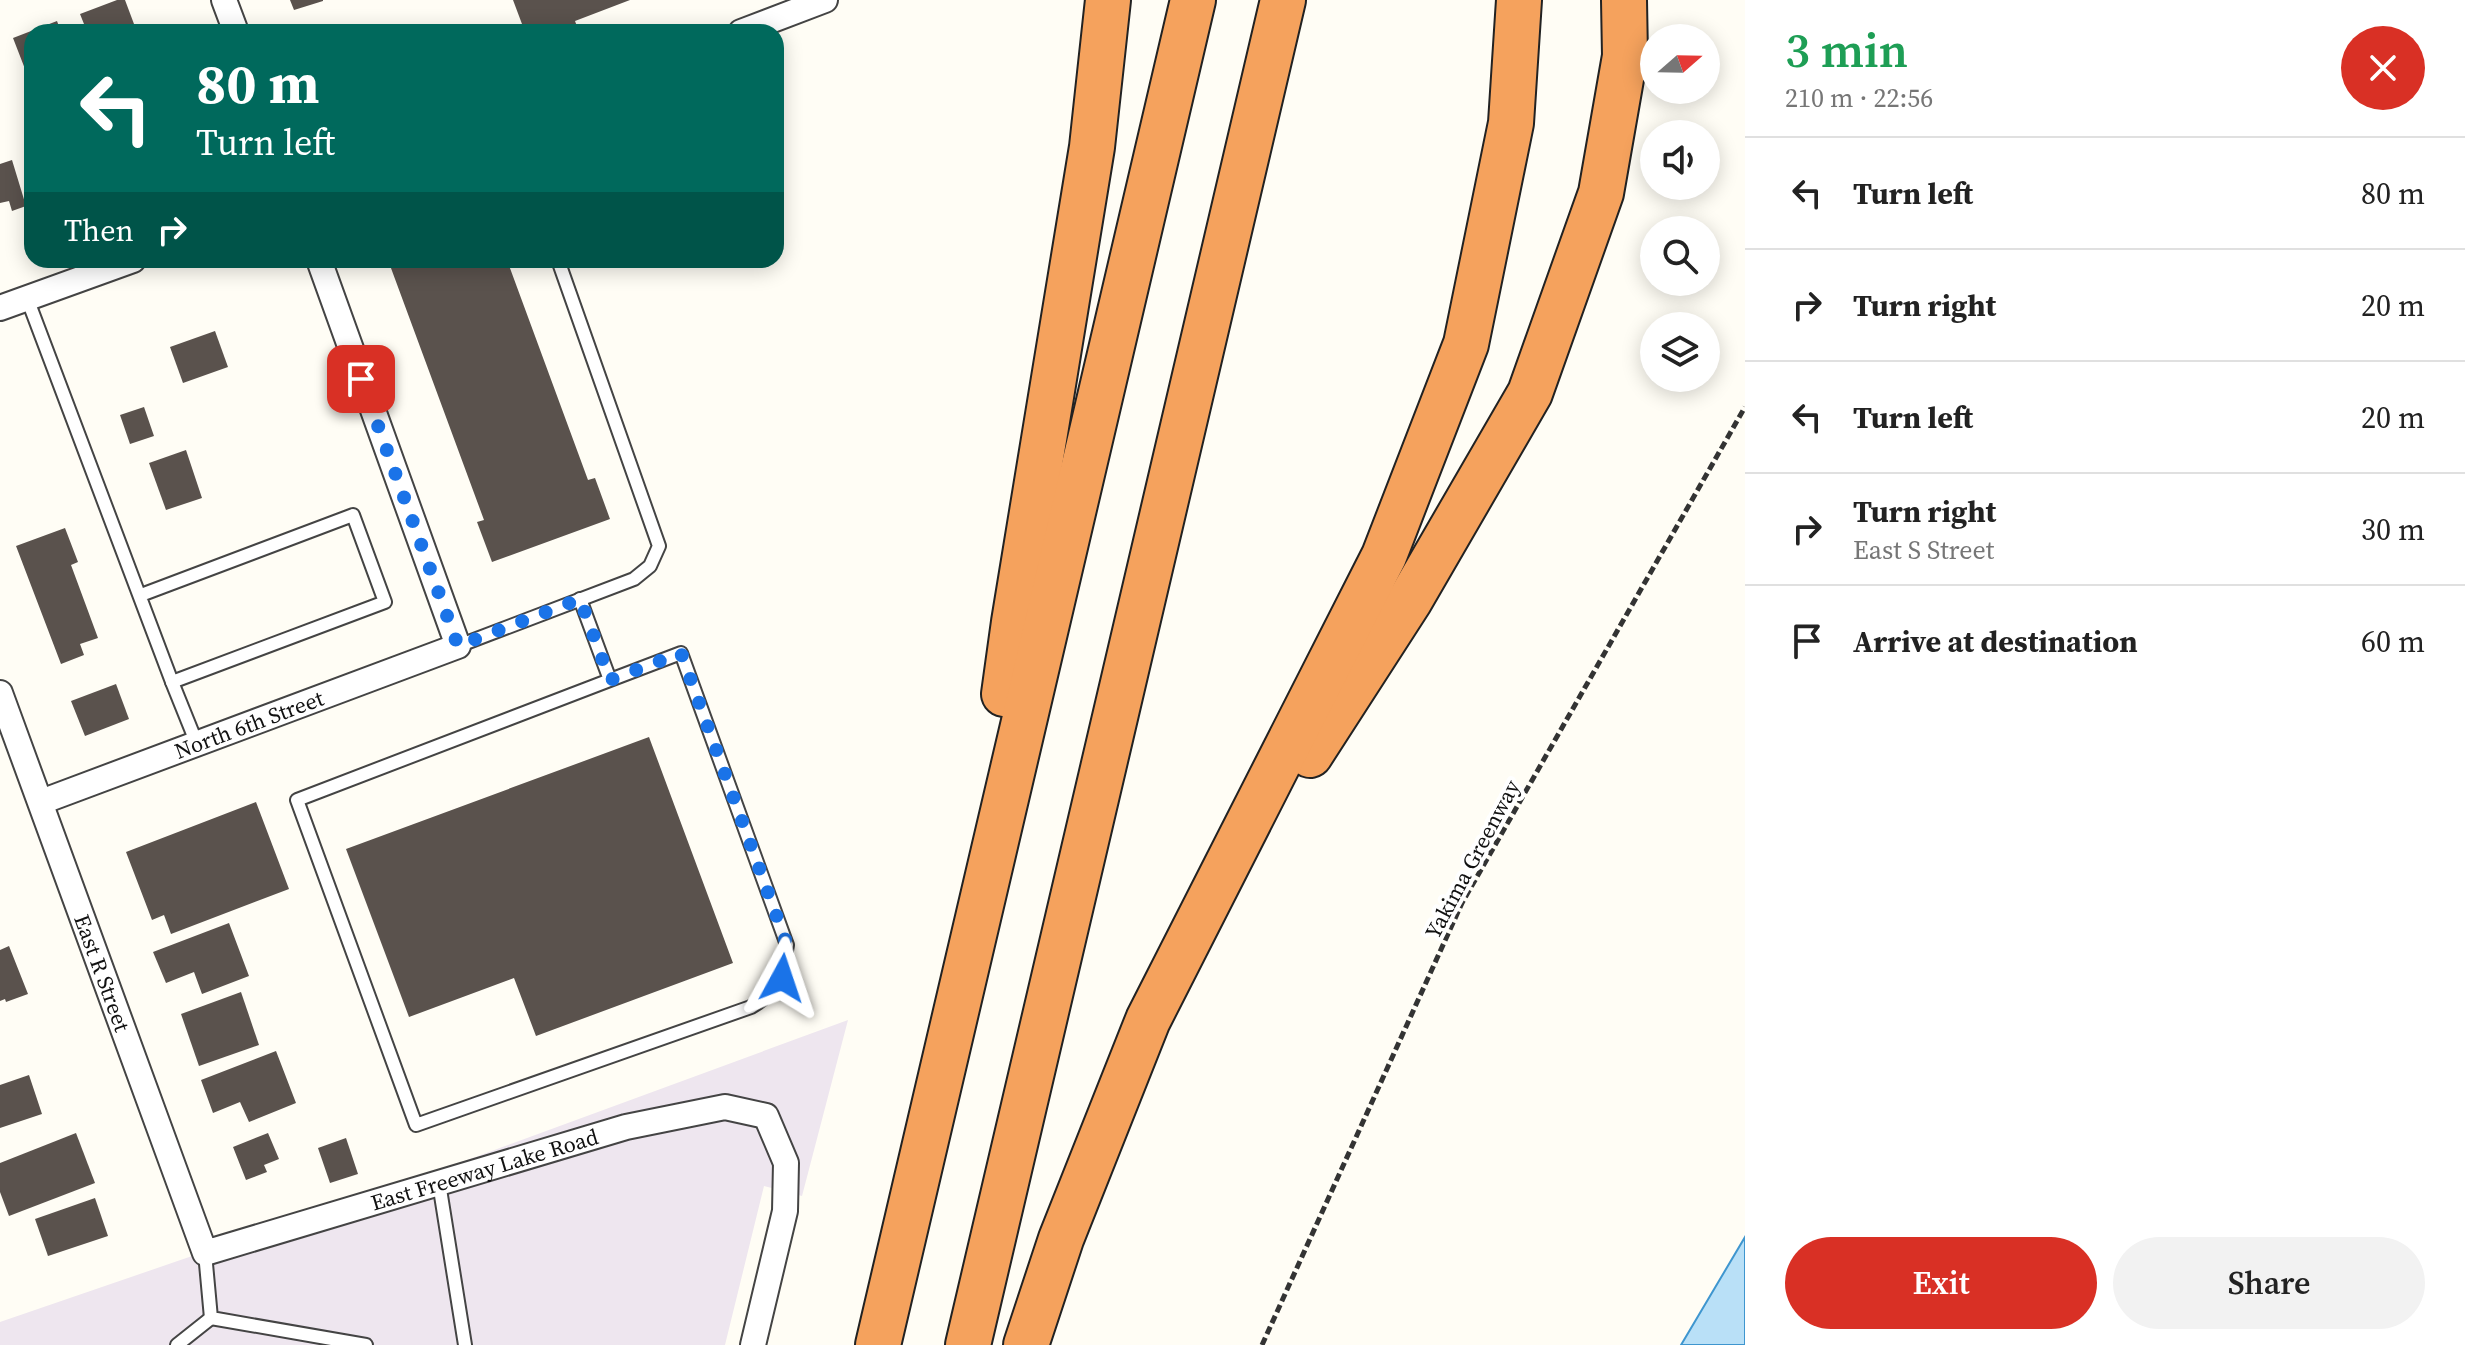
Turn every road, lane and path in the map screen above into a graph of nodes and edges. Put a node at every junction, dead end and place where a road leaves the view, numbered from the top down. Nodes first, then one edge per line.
1 (224, 0) edge
2 (825, 0) edge
3 (1108, 0) edge
4 (1193, 0) edge
5 (1283, 0) edge
6 (1519, 0) edge
7 (1624, 0) edge
8 (233, 24) edge
9 (762, 24) edge
10 (111, 268) edge
11 (322, 268) edge
12 (561, 268) edge
13 (27, 298) junction
14 (0, 308) edge
15 (1745, 407) edge
16 (141, 595) junction
17 (580, 599) junction
18 (458, 646) junction
19 (610, 680) junction
20 (172, 682) junction
21 (0, 693) edge
22 (197, 744) junction
23 (41, 802) junction
24 (973, 937) junction
25 (1148, 1020) junction
26 (439, 1183) junction
27 (205, 1253) junction
28 (211, 1318) junction
29 (177, 1345) edge
30 (366, 1345) edge
31 (465, 1345) edge
32 (753, 1345) edge
33 (878, 1345) edge
34 (968, 1345) edge
35 (1026, 1345) edge
36 (1262, 1345) edge

1 - 8 street
2 - 9 street
3 - 24 highway
4 - 24 highway
5 - 34 highway
6 - 25 highway
7 - 25 highway
10 - 13 street
11 - 18 street
12 - 17 lane
13 - 14 street
13 - 16 lane
15 - 36 path, Yakima Greenway
16 - 20 lane
16 - 20 lane
17 - 18 lane
17 - 19 lane
18 - 22 street, North 6th Street
19 - 19 lane
20 - 22 lane
21 - 23 street, East R Street
22 - 23 street, North 6th Street
23 - 27 street, East R Street
24 - 33 highway
25 - 35 highway
26 - 27 street, East Freeway Lake Road
26 - 31 lane
26 - 32 street, East Freeway Lake Road
27 - 28 lane
28 - 29 lane
28 - 30 lane

